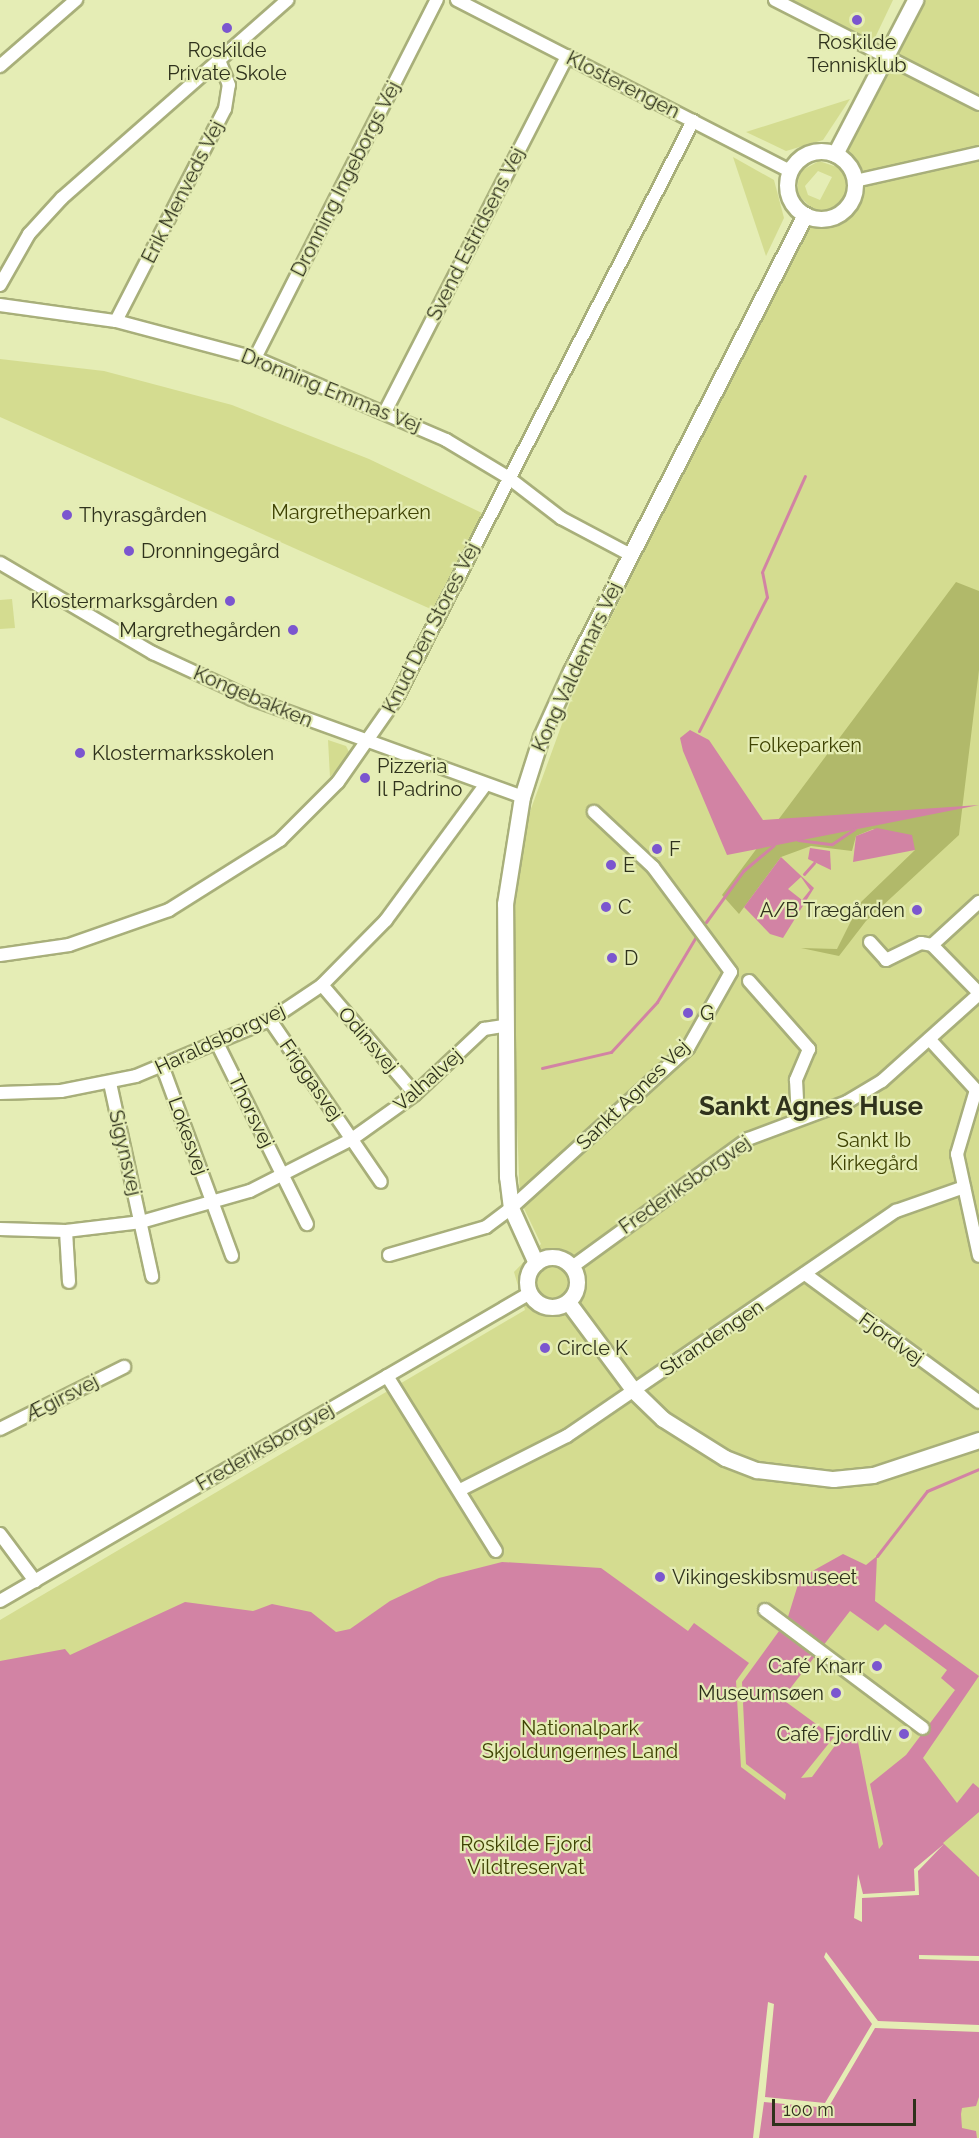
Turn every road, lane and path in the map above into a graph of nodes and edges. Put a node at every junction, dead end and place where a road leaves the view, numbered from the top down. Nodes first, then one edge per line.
1 (76, 0) edge
2 (287, 0) edge
3 (437, 0) edge
4 (457, 0) edge
5 (775, 0) edge
6 (915, 0) edge
7 (567, 56) junction
8 (886, 56) junction
9 (219, 60) junction
10 (0, 66) edge
11 (979, 104) edge
12 (693, 121) junction
13 (979, 153) edge
14 (835, 154) junction
15 (790, 171) junction
16 (855, 181) junction
17 (804, 215) junction
18 (0, 285) edge
19 (0, 305) edge
20 (116, 321) junction
21 (255, 358) junction
22 (385, 411) junction
23 (509, 478) junction
24 (631, 555) junction
25 (0, 563) edge
26 (369, 744) junction
27 (485, 785) junction
28 (522, 797) junction
29 (594, 812) dead end
30 (979, 902) edge
31 (870, 942) dead end
32 (932, 945) junction
33 (0, 955) edge
34 (749, 981) dead end
35 (322, 985) junction
36 (979, 993) edge
37 (270, 1020) junction
38 (504, 1026) junction
39 (931, 1041) junction
40 (218, 1044) junction
41 (163, 1068) junction
42 (110, 1083) junction
43 (0, 1094) edge
44 (415, 1094) junction
45 (978, 1096) edge
46 (798, 1118) junction
47 (352, 1139) junction
48 (284, 1177) junction
49 (381, 1182) dead end
50 (964, 1187) junction
51 (214, 1204) junction
52 (511, 1208) junction
53 (141, 1222) junction
54 (308, 1224) dead end
55 (0, 1229) edge
56 (66, 1232) junction
57 (389, 1255) dead end
58 (232, 1256) dead end
59 (979, 1256) edge
60 (536, 1263) junction
61 (572, 1267) junction
62 (805, 1274) junction
63 (152, 1276) dead end
64 (69, 1282) dead end
65 (530, 1293) junction
66 (568, 1302) junction
67 (124, 1367) dead end
68 (387, 1376) junction
69 (634, 1391) junction
70 (979, 1402) edge
71 (0, 1429) edge
72 (979, 1440) edge
73 (459, 1490) junction
74 (0, 1534) edge
75 (496, 1551) dead end
76 (35, 1581) junction
77 (0, 1601) edge
78 (765, 1610) dead end
79 (923, 1728) dead end

1 - 10 street
2 - 9 street
3 - 21 street, Dronning Ingeborgs Vej
4 - 7 street, Klosterengen
5 - 8 street
6 - 8 main road
7 - 12 street, Klosterengen
7 - 22 street, Svend Estridsens Vej
8 - 11 street
8 - 14 main road
9 - 18 street
9 - 20 street, Erik Menveds Vej
12 - 15 street, Klosterengen
12 - 23 street, Knud Den Stores Vej
13 - 16 street
14 - 15 main road
14 - 16 main road
15 - 17 main road
16 - 17 main road
17 - 24 main road, Kong Valdemars Vej
19 - 20 street, Dronning Emmas Vej
20 - 21 street, Dronning Emmas Vej
21 - 22 street, Dronning Emmas Vej
22 - 23 street, Dronning Emmas Vej
23 - 24 street, Dronning Emmas Vej
23 - 26 street, Knud Den Stores Vej
24 - 28 main road, Kong Valdemars Vej
25 - 26 street, Kongebakken
26 - 27 street, Kongebakken
26 - 33 street, Knud Den Stores Vej
27 - 28 street, Kongebakken
27 - 35 street, Haraldsborgvej
28 - 38 main road, Kong Valdemars Vej
29 - 52 street, Sankt Agnes Vej
30 - 32 street
31 - 32 street
32 - 36 street
34 - 46 street
35 - 37 street, Haraldsborgvej
35 - 44 street, Odinsvej
36 - 39 street, Frederiksborgvej
37 - 40 street, Haraldsborgvej
37 - 47 street, Friggasvej
38 - 44 street, Valhalvej
38 - 52 main road, Kong Valdemars Vej
39 - 45 street
39 - 46 street, Frederiksborgvej
40 - 41 street, Haraldsborgvej
40 - 48 street, Thorsvej
41 - 42 street, Haraldsborgvej
41 - 51 street, Lokesvej
42 - 43 street, Haraldsborgvej
42 - 53 street, Sigynsvej
44 - 47 street, Valhalvej
45 - 50 street
46 - 61 street, Frederiksborgvej
47 - 48 street, Valhalvej
47 - 49 street
48 - 51 street, Valhalvej
48 - 54 street
50 - 59 street
50 - 62 street, Strandengen
51 - 53 street, Valhalvej
51 - 58 street
52 - 57 street, Sankt Agnes Vej
52 - 60 main road, Kong Valdemars Vej
53 - 56 street, Valhalvej
53 - 63 street
55 - 56 street, Valhalvej
56 - 64 street
60 - 61 main road
60 - 65 main road
61 - 66 main road
62 - 69 street, Strandengen
62 - 70 street, Fjordvej
65 - 66 main road
65 - 68 street, Frederiksborgvej
66 - 69 main road
67 - 71 street, Ægirsvej
68 - 73 street
68 - 76 street, Frederiksborgvej
69 - 72 main road
69 - 73 street, Strandengen
73 - 75 street
74 - 76 street
76 - 77 street, Frederiksborgvej
78 - 79 street

